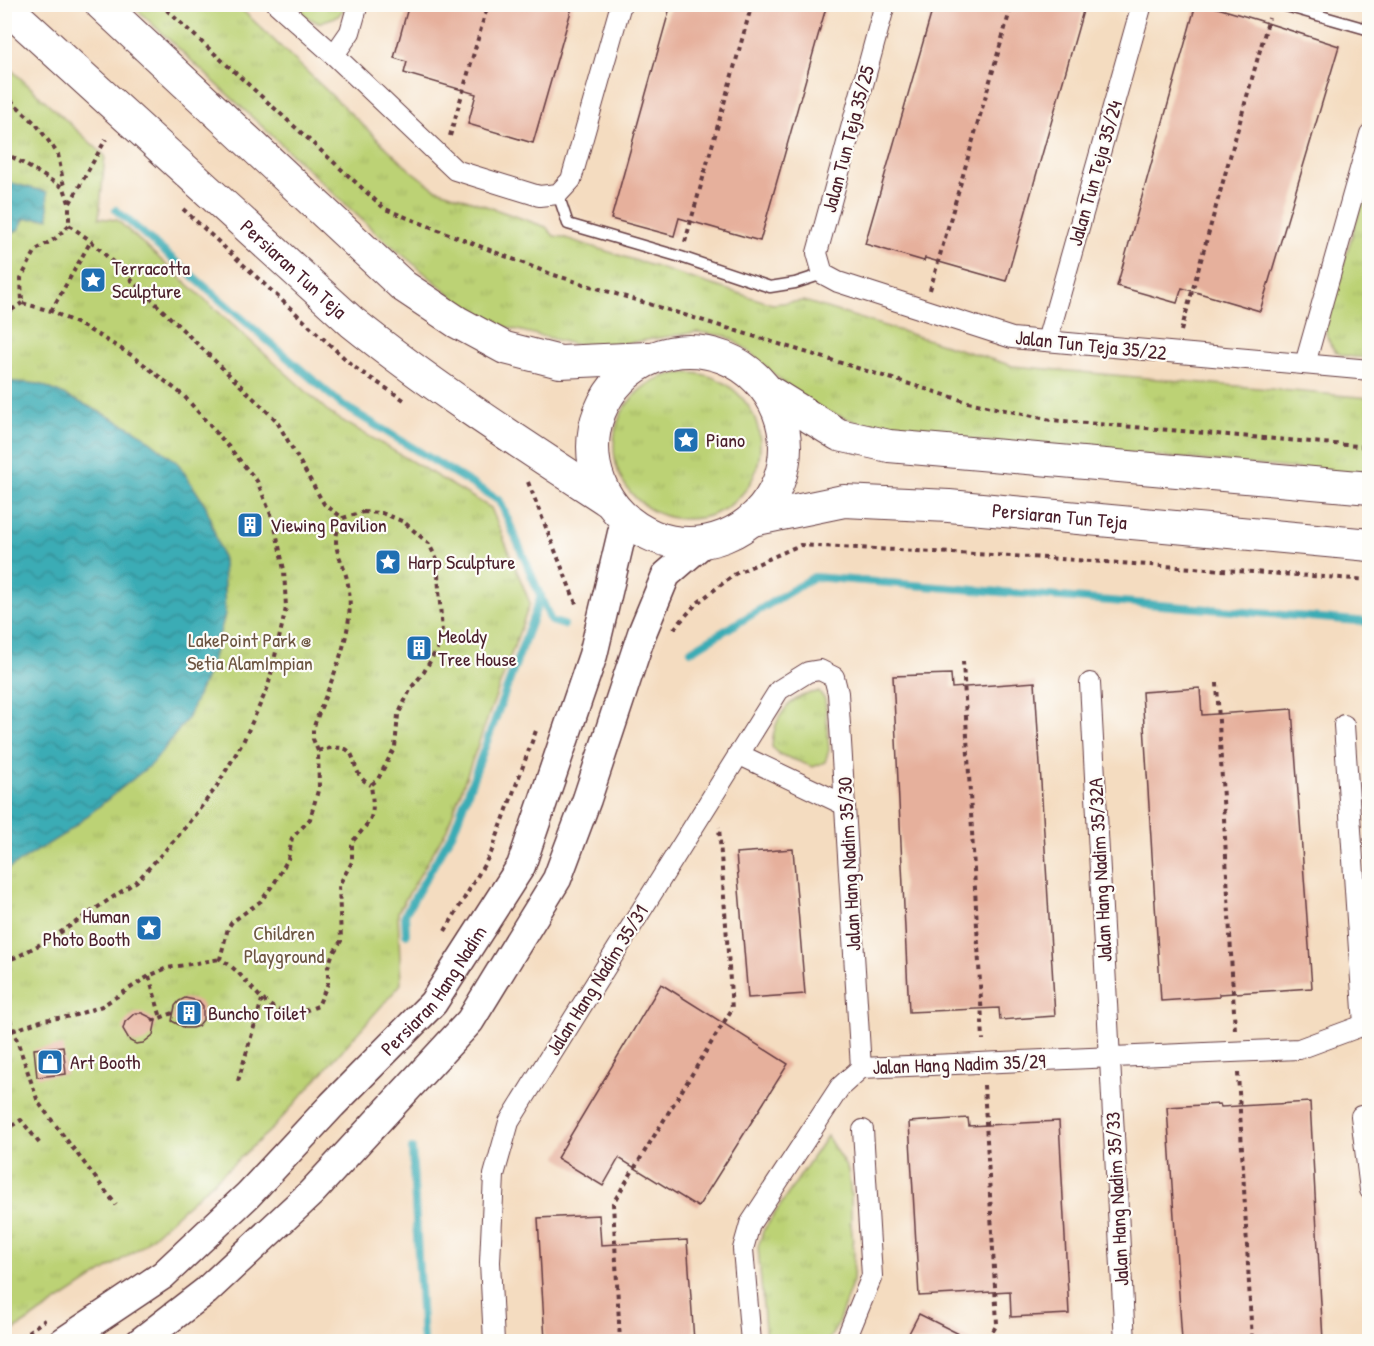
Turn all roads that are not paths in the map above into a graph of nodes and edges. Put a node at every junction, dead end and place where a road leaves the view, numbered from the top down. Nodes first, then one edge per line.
1 (101, 4) edge
2 (277, 4) edge
3 (358, 4) edge
4 (621, 4) edge
5 (885, 4) edge
6 (1142, 4) edge
7 (1279, 4) edge
8 (4, 5) edge
9 (1370, 30) edge
10 (334, 55) junction
11 (1370, 134) edge
12 (558, 194) junction
13 (823, 274) junction
14 (1047, 341) junction
15 (648, 358) junction
16 (1305, 364) junction
17 (1370, 370) edge
18 (768, 391) junction
19 (1370, 488) edge
20 (616, 510) junction
21 (752, 520) junction
22 (702, 544) junction
23 (1370, 545) edge
24 (820, 670) joint
25 (1090, 683) dead end
26 (1344, 725) dead end
27 (738, 754) junction
28 (845, 805) junction
29 (1367, 1029) edge
30 (1110, 1057) junction
31 (861, 1068) junction
32 (1361, 1116) dead end
33 (863, 1130) dead end
34 (1370, 1190) edge
35 (63, 1341) edge
36 (140, 1341) edge
37 (494, 1341) edge
38 (751, 1341) edge
39 (845, 1341) edge
40 (1125, 1341) edge

1 - 15 main road
2 - 10 street
3 - 10 street
4 - 12 street
5 - 13 street, Jalan Tun Teja 35/25
6 - 14 street, Jalan Tun Teja 35/24
7 - 9 lane
8 - 20 main road, Persiaran Tun Teja
10 - 12 street
11 - 16 street
12 - 13 lane
13 - 14 street, Jalan Tun Teja 35/22
14 - 16 street, Jalan Tun Teja 35/22
15 - 18 main road
15 - 20 main road
16 - 17 street, Jalan Tun Teja 35/22
18 - 19 main road
18 - 21 main road
20 - 22 main road
20 - 35 street, Persiaran Hang Nadim
21 - 22 main road
21 - 23 main road, Persiaran Tun Teja
22 - 36 street, Persiaran Hang Nadim
24 - 27 street, Jalan Hang Nadim 35/31
24 - 28 street, Jalan Hang Nadim 35/30
25 - 30 street, Jalan Hang Nadim 35/32A
26 - 29 street
27 - 28 street
27 - 37 street, Jalan Hang Nadim 35/31
28 - 31 street, Jalan Hang Nadim 35/30
29 - 30 street, Jalan Hang Nadim 35/29
30 - 31 street, Jalan Hang Nadim 35/29
30 - 40 street, Jalan Hang Nadim 35/33
31 - 38 street, Jalan Hang Nadim 35/29
32 - 34 street
33 - 39 street

